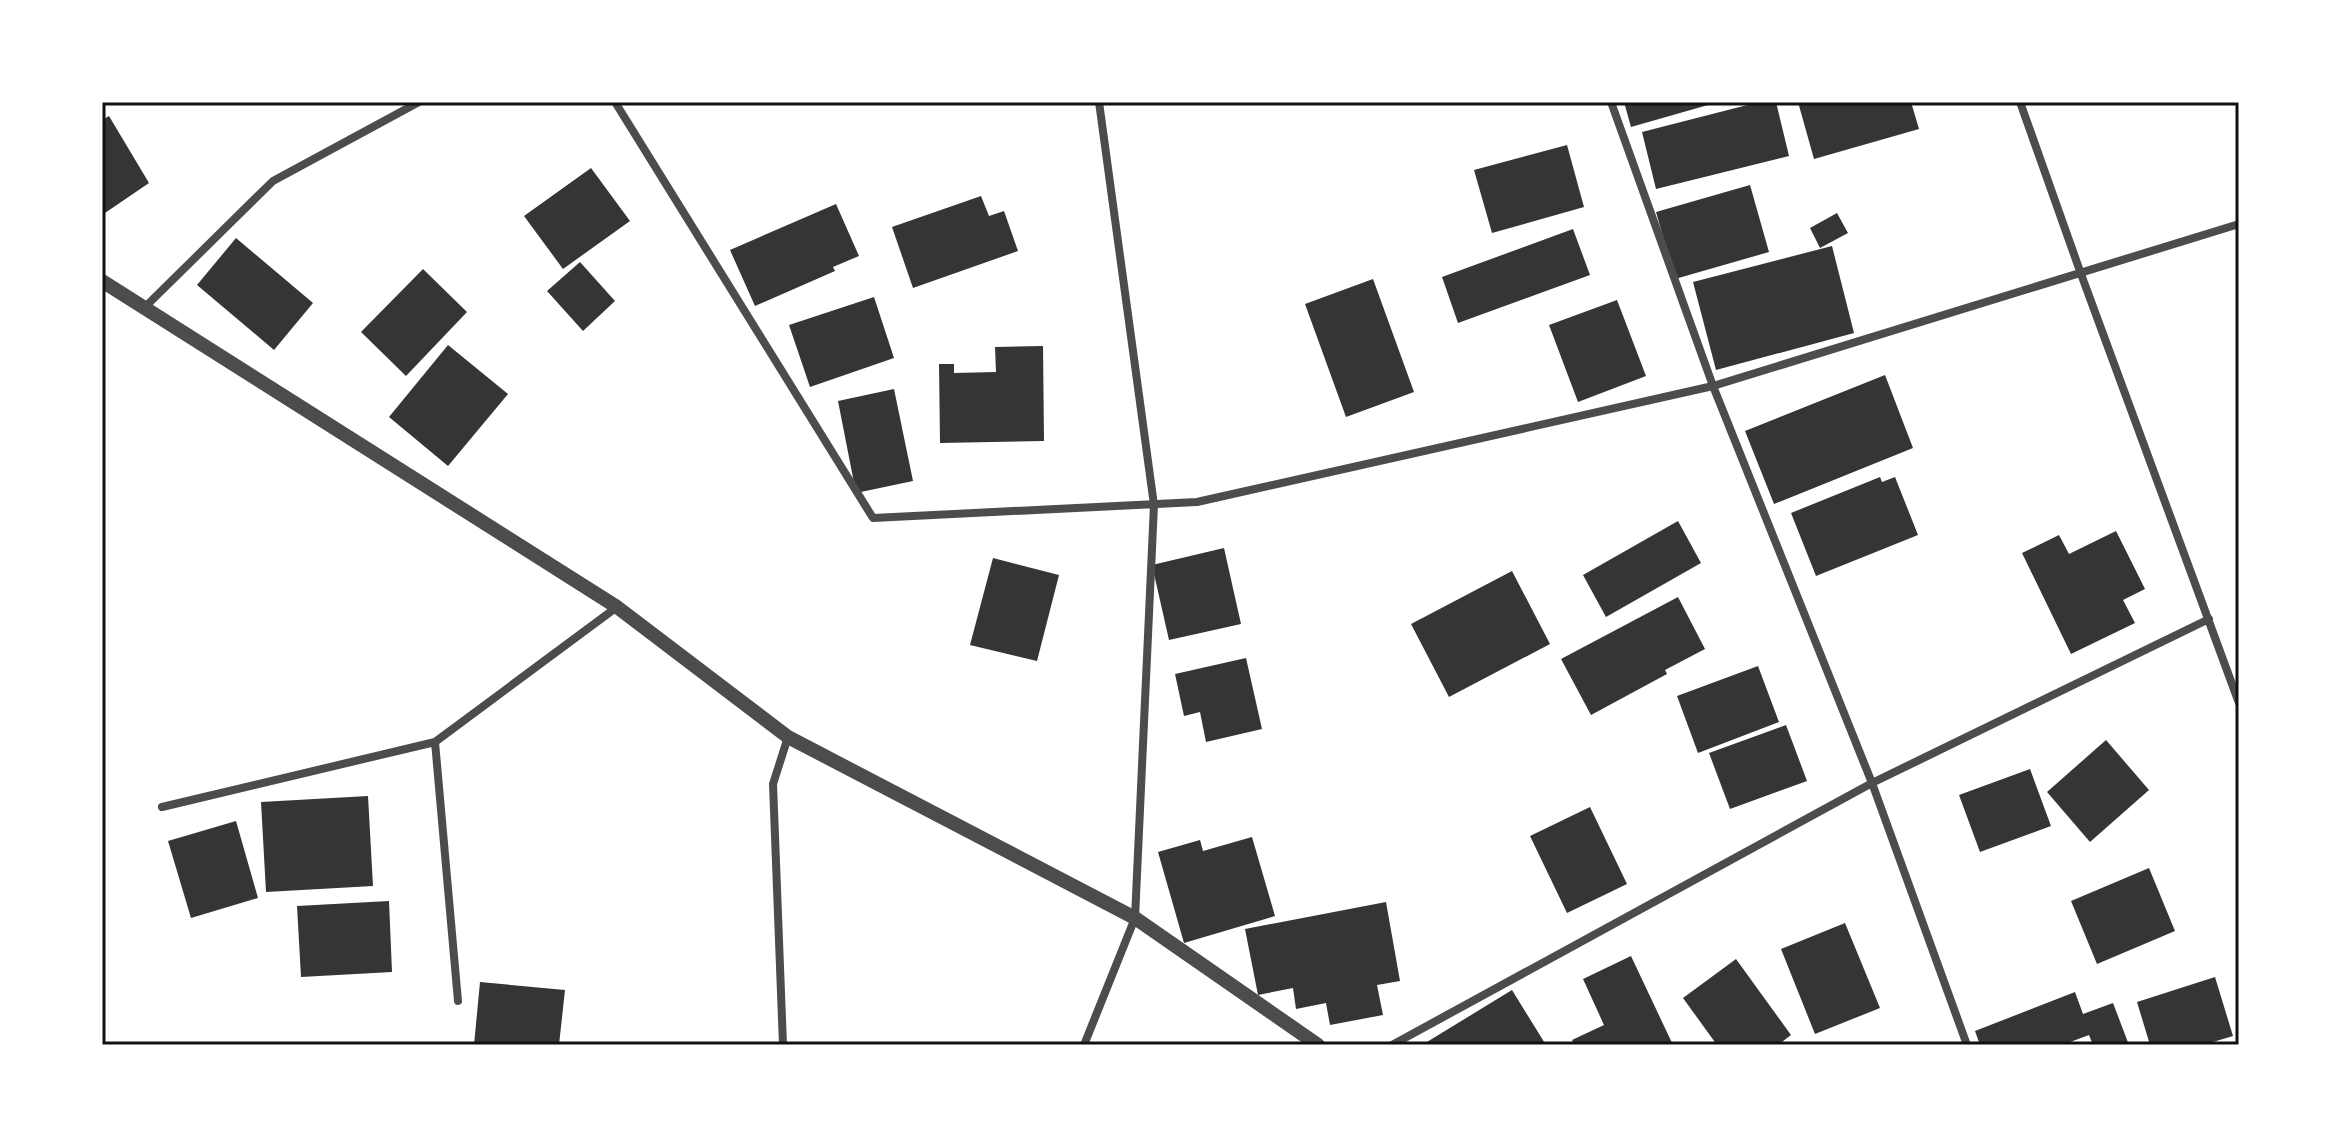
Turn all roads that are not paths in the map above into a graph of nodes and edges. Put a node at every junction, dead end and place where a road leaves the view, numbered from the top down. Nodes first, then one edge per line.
1 (419, 102) edge
2 (615, 102) edge
3 (1099, 102) edge
4 (1611, 102) edge
5 (2020, 102) edge
6 (2239, 224) edge
7 (2081, 274) junction
8 (102, 281) edge
9 (144, 308) junction
10 (1713, 386) junction
11 (1154, 505) junction
12 (617, 607) junction
13 (2209, 619) junction
14 (2239, 703) edge
15 (788, 737) junction
16 (435, 742) junction
17 (1872, 783) junction
18 (162, 807) dead end
19 (1135, 918) junction
20 (458, 1001) dead end
21 (783, 1045) edge
22 (1084, 1045) edge
23 (1318, 1045) edge
24 (1392, 1045) edge
25 (1967, 1045) edge

1 - 9 street
2 - 11 street
3 - 11 street
4 - 10 street
5 - 7 street
6 - 7 street
7 - 10 street
7 - 13 street
8 - 9 street
9 - 12 street
10 - 11 street
10 - 17 street
11 - 19 street
12 - 15 street
12 - 16 street
13 - 14 street
13 - 17 street
15 - 19 street
15 - 21 street
16 - 18 street
16 - 20 street
17 - 24 street
17 - 25 street
19 - 22 street
19 - 23 street

